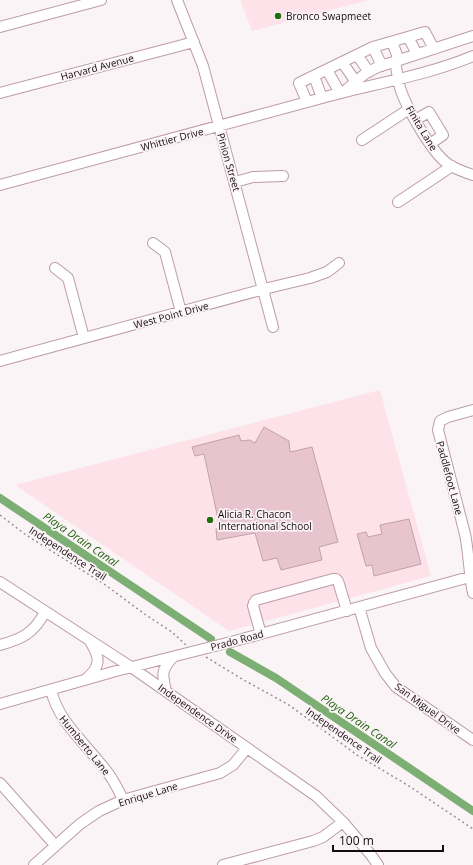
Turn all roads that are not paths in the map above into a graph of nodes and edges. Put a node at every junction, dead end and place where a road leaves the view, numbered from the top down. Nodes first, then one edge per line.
1 (101, 0) edge
2 (177, 0) edge
3 (0, 27) edge
4 (473, 36) edge
5 (408, 37) junction
6 (194, 42) junction
7 (392, 42) junction
8 (373, 47) junction
9 (434, 49) junction
10 (417, 54) junction
11 (357, 55) junction
12 (473, 56) edge
13 (397, 60) junction
14 (342, 62) junction
15 (382, 66) junction
16 (327, 70) junction
17 (369, 72) junction
18 (314, 76) junction
19 (399, 78) junction
20 (356, 82) junction
21 (342, 92) junction
22 (0, 93) edge
23 (322, 98) junction
24 (307, 102) junction
25 (409, 109) junction
26 (415, 120) junction
27 (219, 126) junction
28 (362, 140) dead end
29 (430, 144) junction
30 (452, 166) junction
31 (473, 175) edge
32 (283, 176) dead end
33 (235, 182) junction
34 (0, 185) edge
35 (398, 202) dead end
36 (152, 243) dead end
37 (339, 263) dead end
38 (55, 268) dead end
39 (264, 289) junction
40 (181, 312) junction
41 (273, 327) dead end
42 (84, 338) junction
43 (0, 361) edge
44 (473, 410) edge
45 (471, 576) edge
46 (0, 582) edge
47 (473, 593) edge
48 (359, 607) junction
49 (347, 611) junction
50 (45, 612) junction
51 (261, 634) junction
52 (90, 642) junction
53 (0, 645) edge
54 (173, 657) junction
55 (131, 667) junction
56 (83, 680) junction
57 (51, 690) junction
58 (166, 691) junction
59 (0, 704) edge
60 (473, 740) edge
61 (247, 748) junction
62 (0, 783) edge
63 (123, 800) junction
64 (343, 822) junction
65 (55, 845) junction
66 (34, 865) edge
67 (223, 865) edge
68 (378, 865) edge

1 - 3 street
2 - 6 street, Pinion Street
4 - 9 street, Whittier Drive
5 - 7 street
5 - 9 street
5 - 10 street
6 - 22 street, Harvard Avenue
6 - 27 street, Pinion Street
7 - 8 street
7 - 13 street, Finita Lane
8 - 11 street
8 - 15 street
9 - 10 street, Whittier Drive
10 - 13 street, Whittier Drive
11 - 14 street
11 - 17 street
12 - 19 street, Whittier Drive
13 - 15 street, Whittier Drive
13 - 19 street, Finita Lane
14 - 16 street
14 - 20 street
15 - 17 street, Whittier Drive
16 - 18 street
16 - 21 street
17 - 20 street, Whittier Drive
18 - 23 street
18 - 24 street
19 - 21 street, Whittier Drive
19 - 25 street, Finita Lane
20 - 21 street, Whittier Drive
21 - 23 street, Whittier Drive
23 - 24 street, Whittier Drive
24 - 27 street, Whittier Drive
25 - 26 street, Finita Lane
25 - 28 street
26 - 29 street, Finita Lane
26 - 29 street
27 - 33 street, Pinion Street
27 - 34 street, Whittier Drive
29 - 30 street, Finita Lane
30 - 31 street, Finita Lane
30 - 35 street
32 - 33 street
33 - 39 street, Pinion Street
36 - 40 street
37 - 39 street, West Point Drive
38 - 42 street
39 - 40 street, West Point Drive
39 - 41 street, Pinion Street
40 - 42 street, West Point Drive
42 - 43 street, West Point Drive
44 - 45 street, Paddlefoot Lane
45 - 47 street, Paddlefoot Lane
45 - 48 street, Prado Road
46 - 50 street, Independence Drive
48 - 49 street, Prado Road
48 - 60 street, San Miguel Drive
49 - 51 street, Prado Road
49 - 51 street
50 - 52 street, Independence Drive
50 - 53 street
51 - 54 street, Prado Road
52 - 55 street, Independence Drive
52 - 56 street
54 - 55 street, Prado Road
54 - 58 street
55 - 56 street, Prado Road
55 - 58 street, Independence Drive
56 - 57 street, Prado Road
57 - 59 street, Prado Road
57 - 63 street, Humberto Lane
58 - 61 street, Independence Drive
61 - 63 street, Enrique Lane
61 - 64 street, Independence Drive
62 - 65 street
63 - 65 street, Enrique Lane
64 - 67 street
64 - 68 street, Independence Drive
65 - 66 street, Enrique Lane

